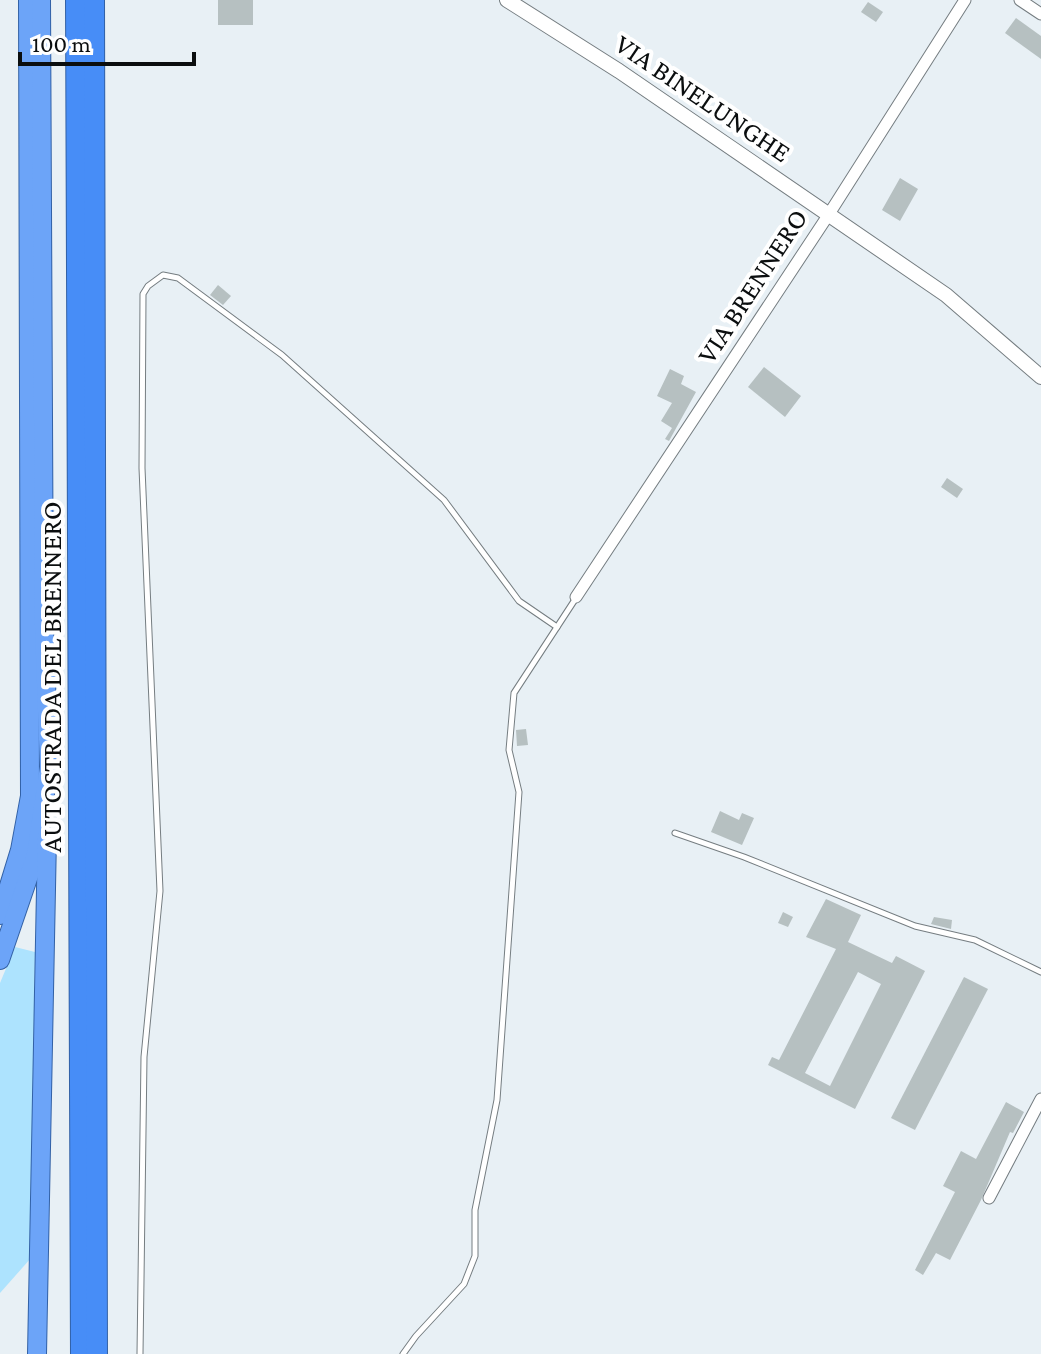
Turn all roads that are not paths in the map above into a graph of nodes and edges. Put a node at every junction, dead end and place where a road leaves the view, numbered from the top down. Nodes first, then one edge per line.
1 (28, 0) edge
2 (41, 0) edge
3 (76, 0) edge
4 (94, 0) edge
5 (507, 0) edge
6 (965, 0) edge
7 (1020, 0) edge
8 (1041, 14) edge
9 (829, 214) junction
10 (1041, 377) edge
11 (576, 597) joint
12 (557, 627) junction
13 (49, 767) junction
14 (675, 833) dead end
15 (0, 915) edge
16 (0, 960) edge
17 (1041, 972) edge
18 (1041, 1099) edge
19 (989, 1198) dead end
20 (37, 1354) edge
21 (81, 1354) edge
22 (97, 1354) edge
23 (140, 1354) edge
24 (403, 1354) edge

1 - 15 highway
2 - 13 highway
3 - 21 highway, AUTOSTRADA DEL BRENNERO
4 - 22 highway, AUTOSTRADA DEL BRENNERO
5 - 9 street, VIA BINELUNGHE
6 - 9 street, VIA BRENNERO
7 - 8 street
9 - 10 street, VIA BINELUNGHE
9 - 11 street, VIA BRENNERO
11 - 12 lane
12 - 23 lane
12 - 24 lane
13 - 16 highway
13 - 20 highway
14 - 17 lane
18 - 19 street

